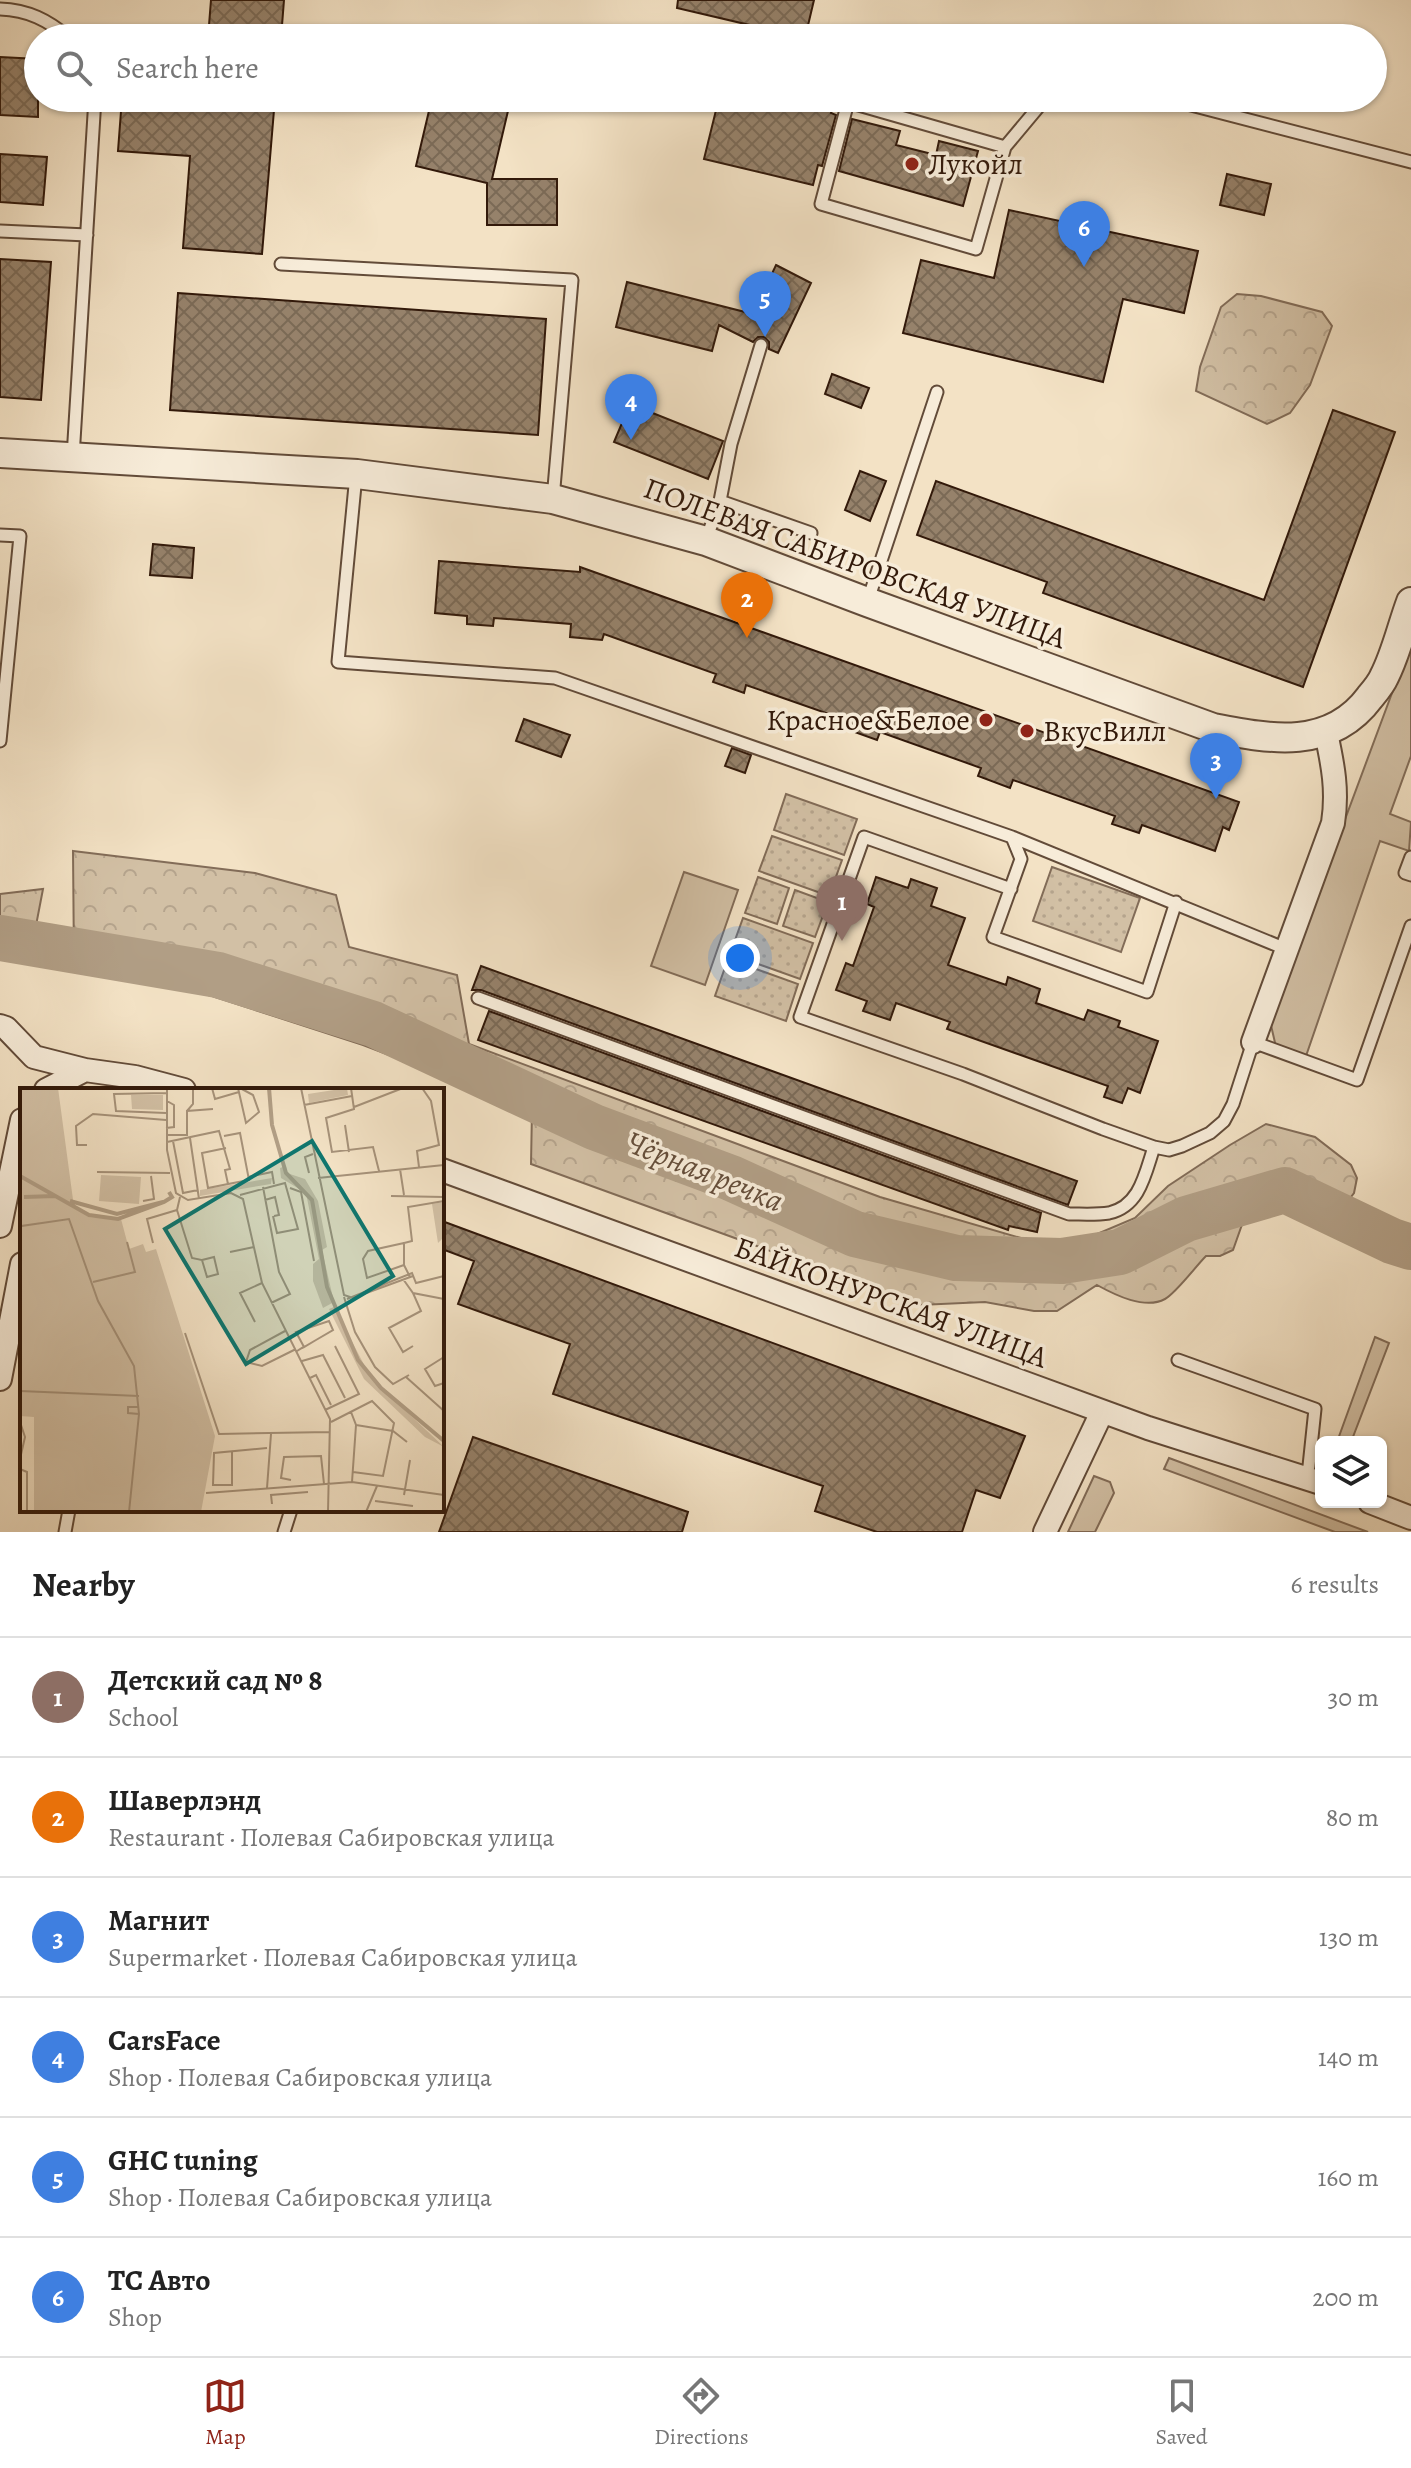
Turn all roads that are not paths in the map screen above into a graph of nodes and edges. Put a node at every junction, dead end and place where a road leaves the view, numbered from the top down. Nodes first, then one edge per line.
1 (0, 9) edge
2 (53, 24) edge
3 (94, 112) edge
4 (845, 112) edge
5 (883, 112) edge
6 (1034, 112) edge
7 (1218, 112) edge
8 (1005, 147) junction
9 (1411, 162) edge
10 (0, 231) edge
11 (87, 235) junction
12 (281, 264) dead end
13 (761, 345) dead end
14 (937, 392) dead end
15 (0, 453) edge
16 (73, 457) junction
17 (357, 474) junction
18 (553, 499) junction
19 (720, 501) junction
20 (811, 533) dead end
21 (0, 535) edge
22 (706, 541) junction
23 (867, 602) junction
24 (1411, 602) edge
25 (1326, 733) junction
26 (0, 741) edge
27 (1012, 837) junction
28 (1411, 857) edge
29 (1411, 875) edge
30 (1011, 889) junction
31 (1176, 902) junction
32 (1411, 926) edge
33 (1286, 949) junction
34 (478, 998) dead end
35 (0, 1026) edge
36 (1253, 1042) junction
37 (34, 1057) junction
38 (85, 1070) junction
39 (47, 1087) edge
40 (176, 1088) edge
41 (20, 1131) edge
42 (1154, 1147) junction
43 (444, 1171) edge
44 (9, 1194) edge
45 (0, 1226) edge
46 (20, 1274) edge
47 (1178, 1360) dead end
48 (0, 1379) edge
49 (1102, 1412) junction
50 (1313, 1480) edge
51 (1385, 1508) edge
52 (69, 1512) edge
53 (290, 1512) edge
54 (1411, 1518) edge
55 (65, 1532) edge
56 (284, 1532) edge
57 (1045, 1532) edge

1 - 2 lane
3 - 11 lane
4 - 8 lane
5 - 8 lane
6 - 8 lane
7 - 9 lane
10 - 11 lane
11 - 16 lane
12 - 18 lane
13 - 19 lane
14 - 23 lane
15 - 16 street, ПОЛЕВАЯ САБИРОВСКАЯ УЛИЦА
16 - 17 street, ПОЛЕВАЯ САБИРОВСКАЯ УЛИЦА
17 - 18 street, ПОЛЕВАЯ САБИРОВСКАЯ УЛИЦА
17 - 27 lane
18 - 22 street, ПОЛЕВАЯ САБИРОВСКАЯ УЛИЦА
19 - 20 lane
19 - 22 lane
21 - 26 lane
22 - 23 street, ПОЛЕВАЯ САБИРОВСКАЯ УЛИЦА
23 - 25 street, ПОЛЕВАЯ САБИРОВСКАЯ УЛИЦА
24 - 25 street, ПОЛЕВАЯ САБИРОВСКАЯ УЛИЦА
25 - 33 street
27 - 30 lane
27 - 31 lane
28 - 29 lane
30 - 31 lane
30 - 42 lane
31 - 33 lane
32 - 36 lane
33 - 36 street
34 - 42 lane
35 - 37 street
36 - 42 lane
37 - 38 street
37 - 39 street
38 - 39 street
38 - 40 street
41 - 44 street
43 - 49 street, БАЙКОНУРСКАЯ УЛИЦА
44 - 45 street
46 - 48 street
47 - 50 lane
49 - 50 street, БАЙКОНУРСКАЯ УЛИЦА
49 - 57 street
51 - 54 street
52 - 55 lane
53 - 56 lane

